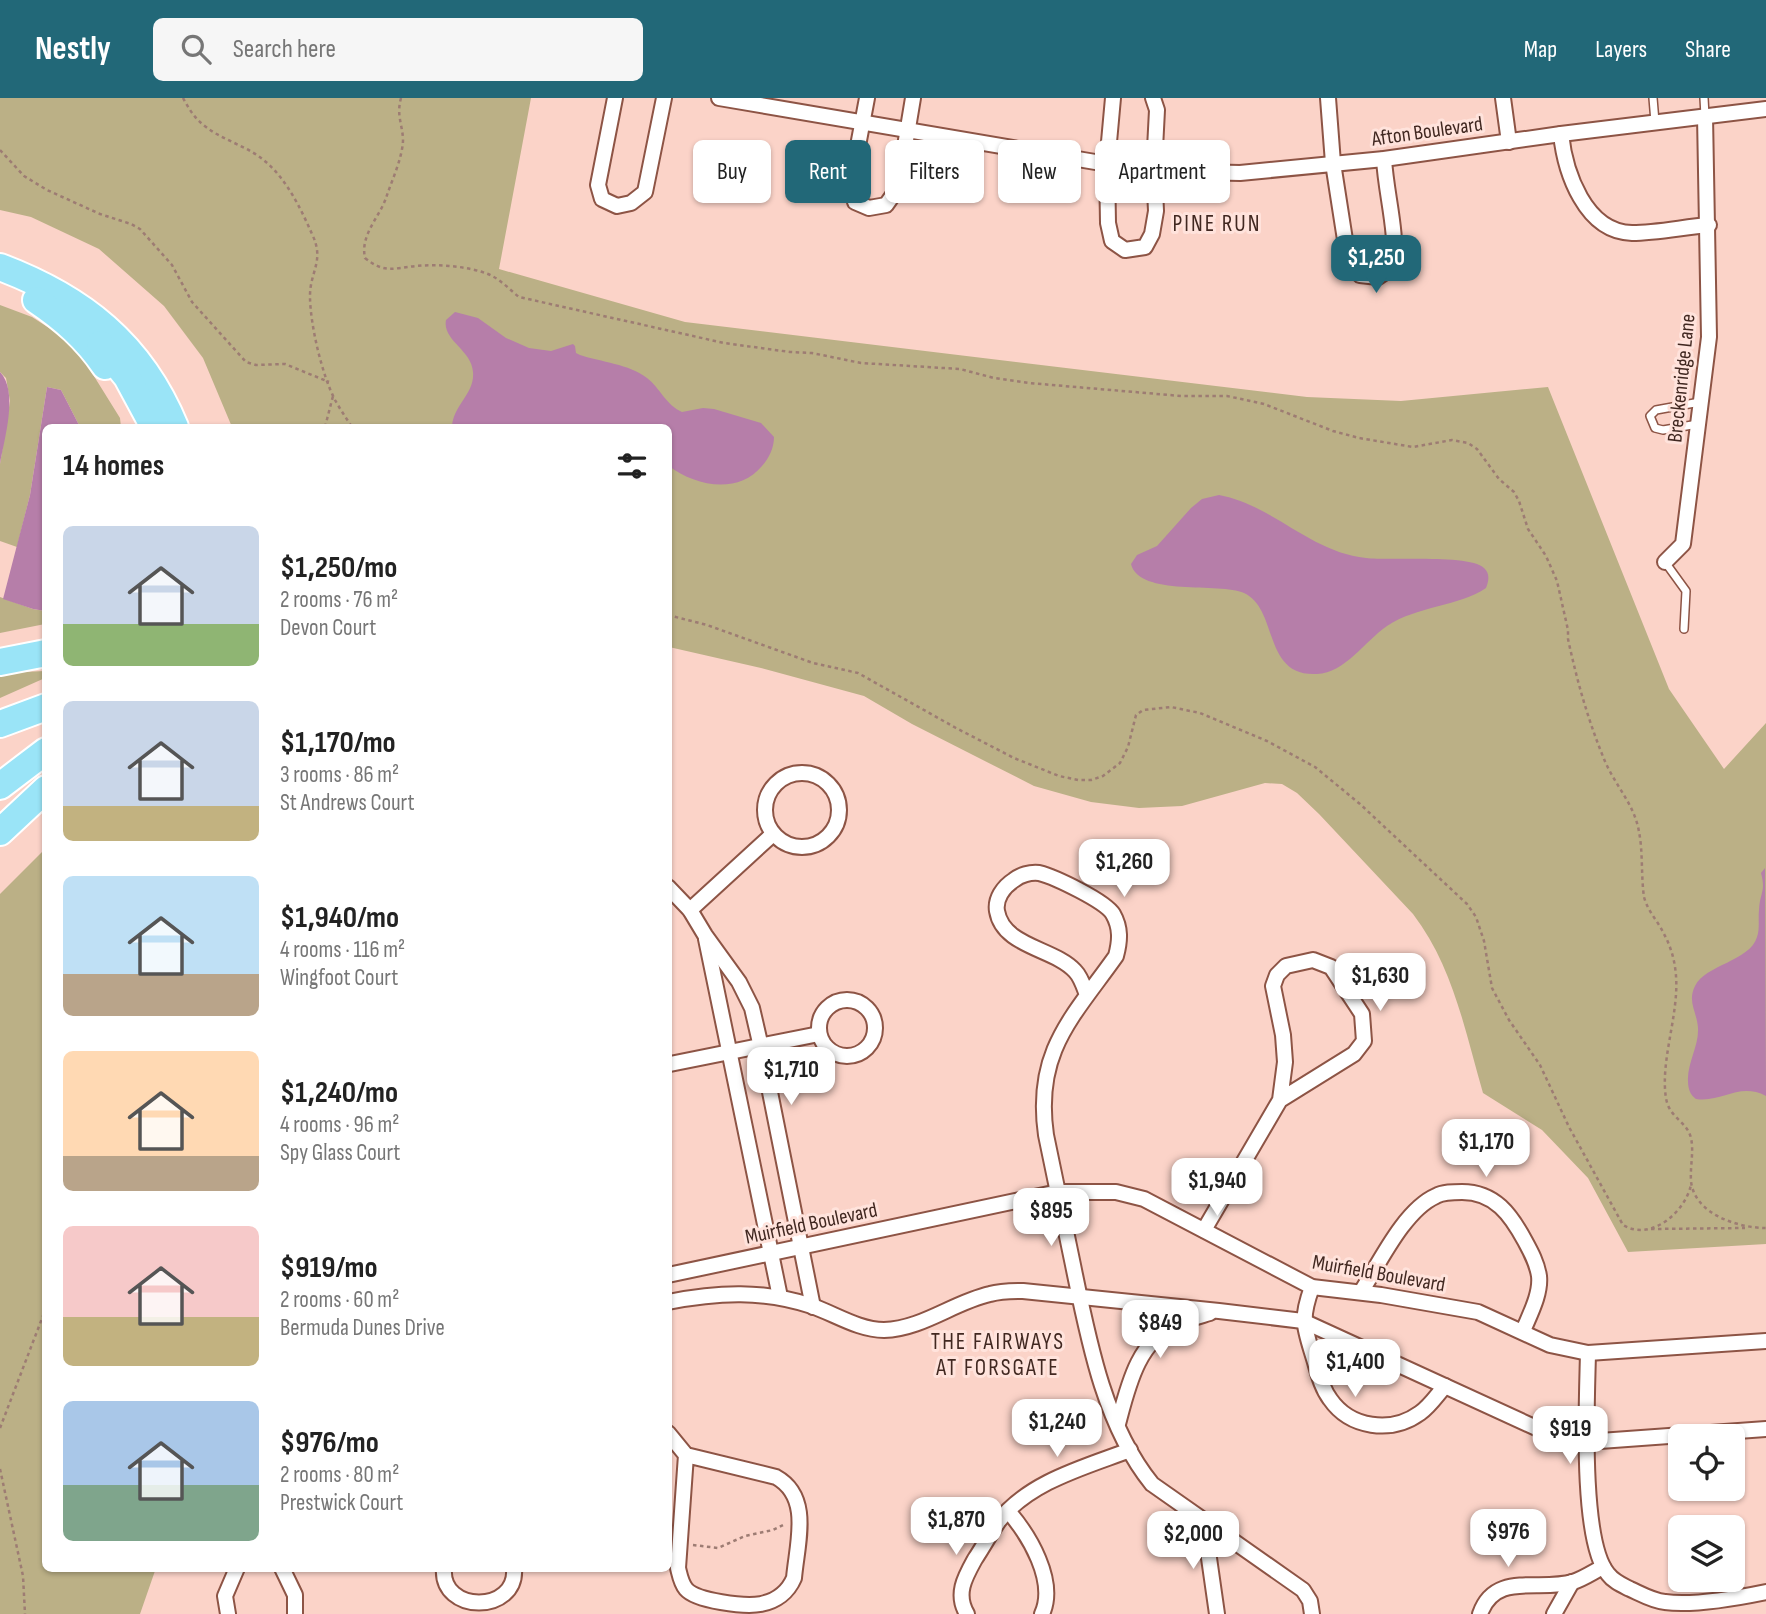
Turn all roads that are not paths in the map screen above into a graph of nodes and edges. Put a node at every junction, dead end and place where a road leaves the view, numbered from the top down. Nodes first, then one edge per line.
1 (615, 98) edge
2 (664, 98) edge
3 (719, 98) edge
4 (867, 98) edge
5 (913, 98) edge
6 (1113, 98) edge
7 (1153, 98) edge
8 (1328, 98) edge
9 (1503, 98) edge
10 (1653, 98) edge
11 (1704, 98) edge
12 (1766, 109) edge
13 (1705, 116) junction
14 (863, 121) junction
15 (1655, 123) junction
16 (907, 129) junction
17 (1561, 134) junction
18 (1109, 140) edge
19 (1155, 140) edge
20 (1509, 142) junction
21 (1384, 159) junction
22 (1095, 162) edge
23 (1333, 163) junction
24 (1230, 173) edge
25 (1108, 203) edge
26 (1156, 203) edge
27 (1709, 225) junction
28 (0, 267) edge
29 (0, 284) edge
30 (36, 300) junction
31 (1701, 402) junction
32 (136, 424) edge
33 (152, 424) edge
34 (174, 424) edge
35 (1698, 424) junction
36 (1665, 562) joint
37 (1684, 629) dead end
38 (42, 654) edge
39 (0, 662) edge
40 (42, 708) edge
41 (0, 724) edge
42 (42, 754) edge
43 (0, 786) edge
44 (42, 793) edge
45 (0, 832) edge
46 (773, 834) junction
47 (672, 891) edge
48 (690, 910) junction
49 (705, 935) junction
50 (1087, 995) junction
51 (819, 1034) dead end
52 (761, 1047) junction
53 (730, 1053) junction
54 (672, 1067) edge
55 (1280, 1100) junction
56 (1058, 1192) junction
57 (1204, 1230) junction
58 (801, 1248) junction
59 (771, 1252) junction
60 (672, 1274) edge
61 (1312, 1287) junction
62 (1361, 1292) junction
63 (1079, 1296) junction
64 (780, 1297) junction
65 (672, 1301) edge
66 (813, 1307) junction
67 (1219, 1311) junction
68 (1303, 1321) junction
69 (1523, 1331) junction
70 (1766, 1341) edge
71 (1588, 1353) junction
72 (1445, 1386) junction
73 (1118, 1424) junction
74 (1766, 1429) edge
75 (672, 1438) edge
76 (1586, 1442) junction
77 (1130, 1450) junction
78 (686, 1455) junction
79 (1008, 1511) junction
80 (1204, 1523) junction
81 (1603, 1567) junction
82 (235, 1572) edge
83 (284, 1572) edge
84 (444, 1572) edge
85 (513, 1572) edge
86 (1572, 1582) junction
87 (1766, 1592) edge
88 (228, 1614) edge
89 (295, 1614) edge
90 (967, 1614) edge
91 (1042, 1614) edge
92 (1217, 1614) edge
93 (1312, 1614) edge
94 (1480, 1614) edge
95 (1555, 1614) edge

1 - 2 street
3 - 14 street, Afton Boulevard
4 - 14 street
5 - 16 street
6 - 18 street
7 - 19 street
8 - 23 street
9 - 20 street
10 - 15 lane
11 - 13 lane
12 - 13 street, Afton Boulevard
13 - 15 street, Afton Boulevard
13 - 27 street, Breckenridge Lane
14 - 16 street, Afton Boulevard
14 - 16 street
15 - 17 street, Afton Boulevard
16 - 22 street, Afton Boulevard
17 - 20 street, Afton Boulevard
17 - 27 street
20 - 21 street, Afton Boulevard
21 - 23 street, Afton Boulevard
21 - 23 street
23 - 24 street, Afton Boulevard
25 - 26 street
27 - 31 street, Breckenridge Lane
28 - 34 highway
29 - 30 highway
30 - 32 highway
30 - 33 highway
31 - 35 street, Breckenridge Lane
31 - 35 lane
35 - 36 street, Breckenridge Lane
36 - 37 lane, Breckenridge Lane
38 - 39 highway
40 - 41 highway
42 - 43 highway
44 - 45 highway
46 - 46 street
46 - 48 street
47 - 48 street
48 - 49 street
49 - 52 street
49 - 53 street
50 - 50 street
50 - 56 street
51 - 52 street
52 - 53 street
52 - 58 street
53 - 54 street
53 - 59 street
55 - 55 street
55 - 57 street
56 - 57 street, Muirfield Boulevard
56 - 58 street, Muirfield Boulevard
56 - 63 street
57 - 61 street, Muirfield Boulevard
58 - 59 street, Muirfield Boulevard
58 - 66 street
59 - 60 street, Muirfield Boulevard
59 - 64 street
61 - 62 street, Muirfield Boulevard
61 - 68 street
62 - 69 street, Muirfield Boulevard
62 - 69 street
63 - 66 street
63 - 67 street
63 - 73 street
64 - 65 street
64 - 66 street
67 - 68 street
67 - 73 street
68 - 72 street
68 - 72 street
69 - 71 street, Muirfield Boulevard
70 - 71 street, Muirfield Boulevard
71 - 76 street
72 - 76 street
73 - 77 street
74 - 76 street
75 - 78 street
76 - 81 street
77 - 79 street
77 - 80 street
78 - 78 street
79 - 90 street
79 - 91 street
80 - 92 street
80 - 93 street
81 - 86 street
81 - 87 street
82 - 88 street
83 - 89 street
84 - 85 street
86 - 94 street
86 - 95 street

